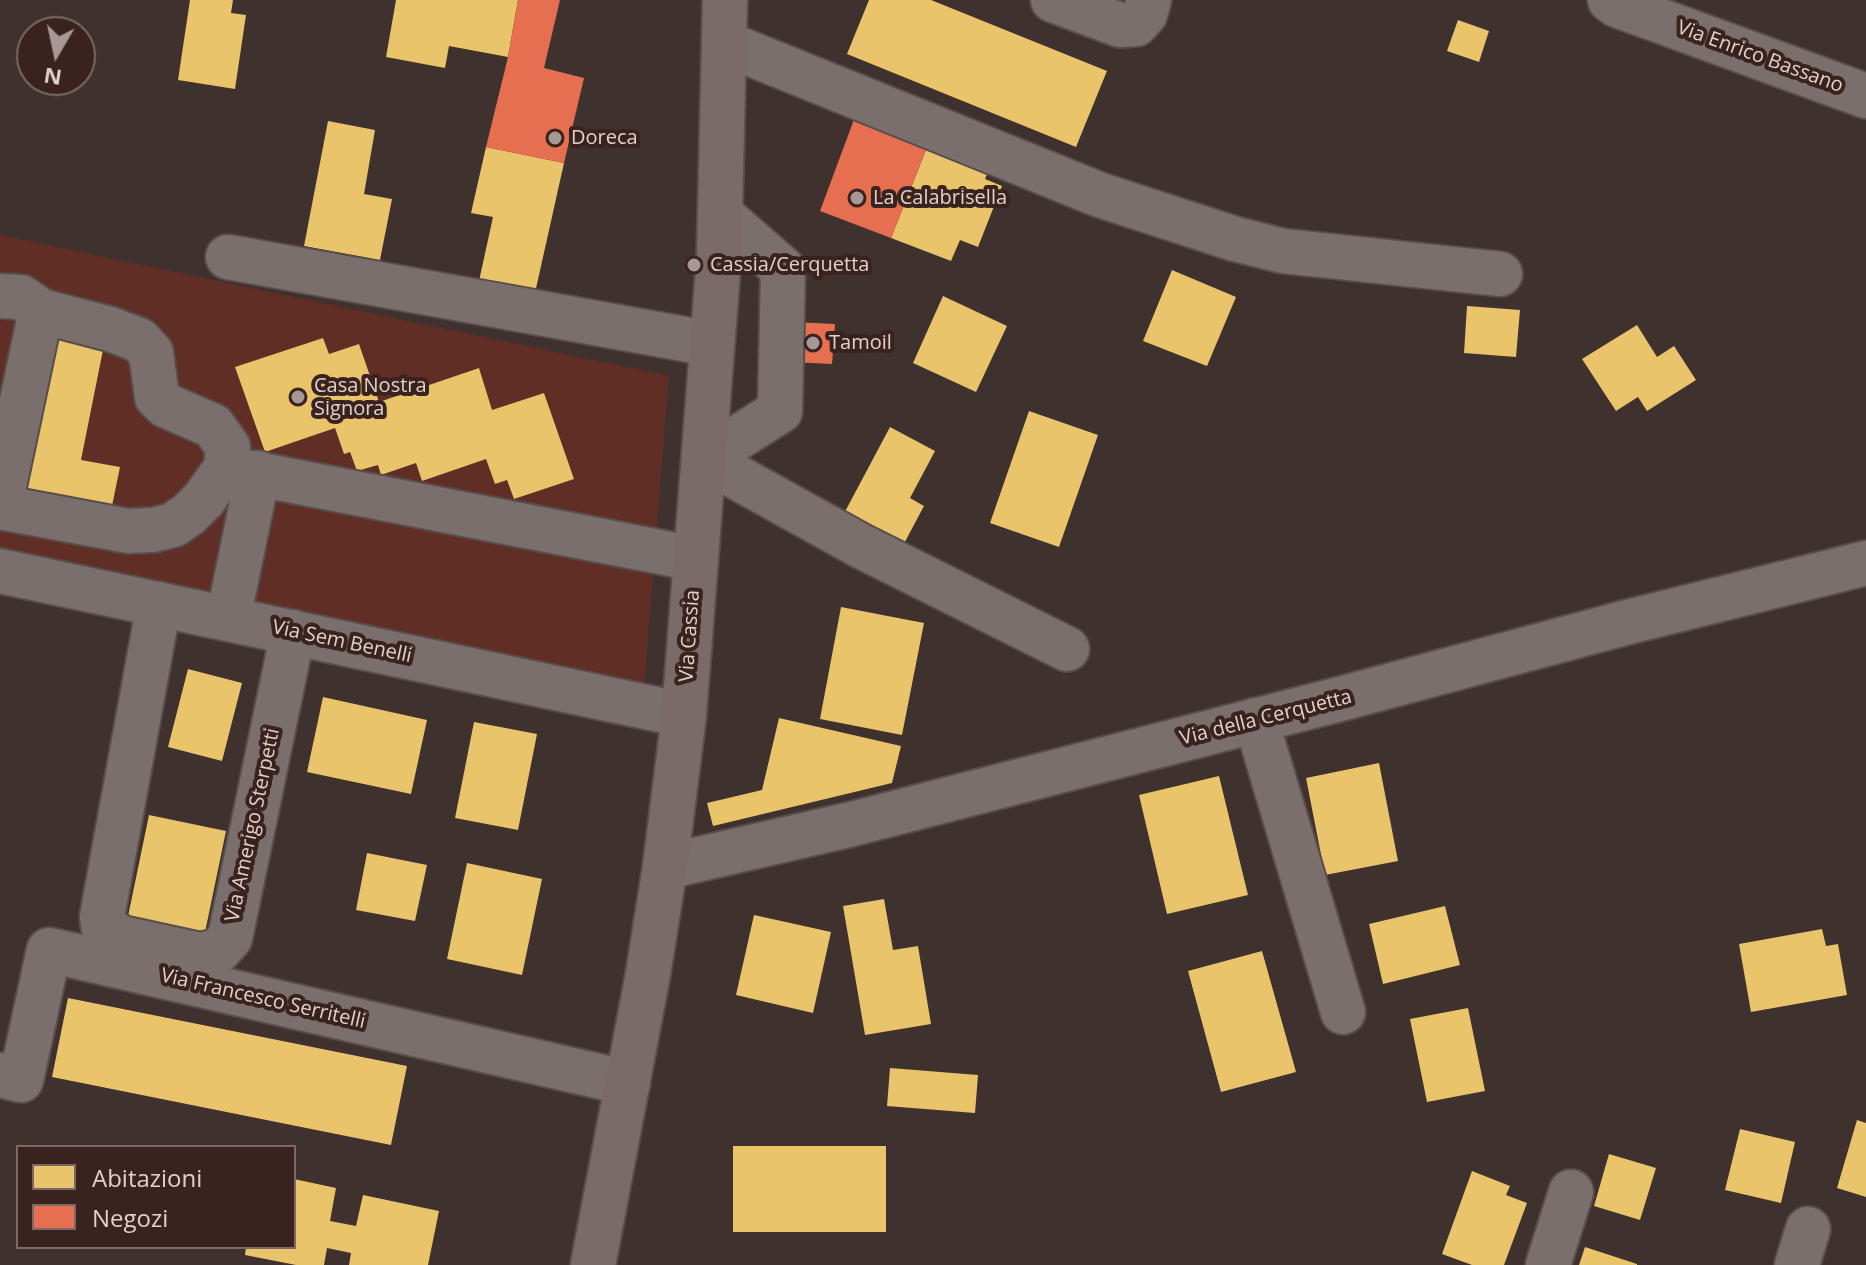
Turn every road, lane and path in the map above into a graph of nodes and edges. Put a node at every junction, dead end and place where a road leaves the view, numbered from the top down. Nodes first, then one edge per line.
1 (725, 0) edge
2 (1053, 0) edge
3 (1149, 0) edge
4 (1610, 0) edge
5 (724, 43) junction
6 (1866, 96) edge
7 (720, 214) junction
8 (228, 257) dead end
9 (1500, 274) dead end
10 (0, 296) edge
11 (41, 311) junction
12 (712, 344) junction
13 (704, 459) junction
14 (242, 470) junction
15 (0, 506) edge
16 (696, 559) junction
17 (1866, 563) edge
18 (0, 571) edge
19 (232, 600) dead end
20 (159, 604) junction
21 (293, 632) junction
22 (1067, 649) dead end
23 (684, 715) junction
24 (1256, 720) junction
25 (665, 867) junction
26 (1343, 1012) dead end
27 (0, 1075) edge
28 (628, 1083) junction
29 (1571, 1192) dead end
30 (593, 1265) edge
31 (1548, 1265) edge

1 - 5 main road, Via Cassia
2 - 3 street
4 - 6 street, Via Enrico Bassano
5 - 7 main road, Via Cassia
5 - 9 street
7 - 12 main road, Via Cassia
7 - 13 street
8 - 12 street
10 - 11 street
11 - 14 street
11 - 15 street
12 - 13 main road, Via Cassia
13 - 16 main road, Via Cassia
13 - 22 street
14 - 15 street
14 - 16 street
14 - 19 street
16 - 23 main road, Via Cassia
17 - 24 street, Via della Cerquetta
18 - 20 street, Via Sem Benelli
20 - 21 street, Via Sem Benelli
20 - 21 street, Via Amerigo Sterpetti
21 - 23 street, Via Sem Benelli
23 - 25 main road, Via Cassia
24 - 25 street, Via della Cerquetta
24 - 26 street
25 - 28 main road, Via Cassia
27 - 28 street, Via Francesco Serritelli
28 - 30 main road, Via Cassia
29 - 31 street

